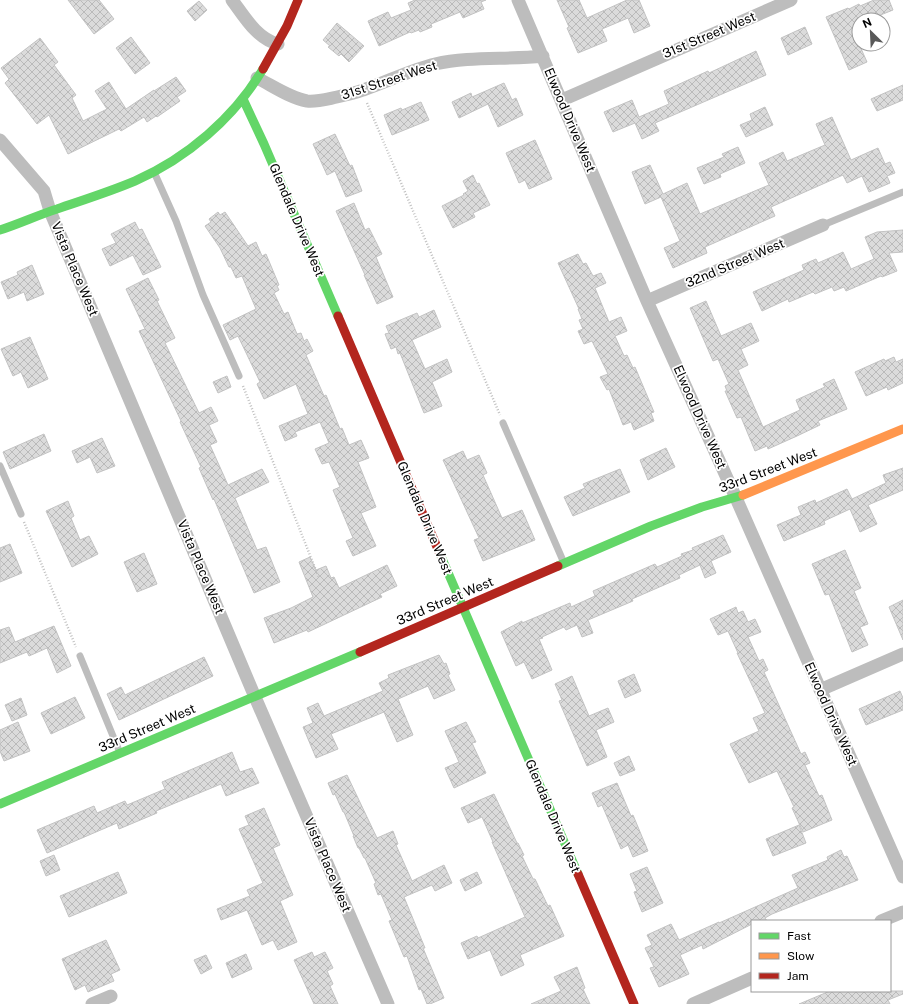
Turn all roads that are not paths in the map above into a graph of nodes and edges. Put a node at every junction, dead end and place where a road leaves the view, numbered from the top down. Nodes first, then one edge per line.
1 (232, 0) edge
2 (298, 0) edge
3 (518, 0) edge
4 (790, 0) edge
5 (278, 44) junction
6 (543, 56) junction
7 (257, 78) junction
8 (243, 99) junction
9 (562, 100) junction
10 (0, 140) edge
11 (154, 172) junction
12 (903, 192) edge
13 (50, 212) junction
14 (823, 225) joint
15 (0, 230) edge
16 (647, 301) junction
17 (239, 376) road end
18 (503, 423) road end
19 (903, 429) edge
20 (0, 466) edge
21 (736, 498) junction
22 (21, 514) road end
23 (564, 563) junction
24 (463, 607) junction
25 (903, 654) edge
26 (80, 656) road end
27 (820, 690) junction
28 (255, 697) junction
29 (120, 753) junction
30 (0, 804) edge
31 (903, 877) edge
32 (903, 912) edge
33 (883, 920) edge
34 (751, 978) edge
35 (111, 996) dead end
36 (92, 1004) edge
37 (388, 1004) edge
38 (634, 1004) edge
39 (693, 1004) edge

1 - 5 street
2 - 5 street
3 - 6 street, Elwood Drive West
4 - 9 street, 31st Street West
5 - 7 street
6 - 7 street, 31st Street West
6 - 9 street, Elwood Drive West
7 - 8 street
8 - 11 street
8 - 24 street, Glendale Drive West
9 - 16 street, Elwood Drive West
10 - 13 street, Vista Place West
11 - 13 street
11 - 17 lane
12 - 14 lane
13 - 15 street
13 - 28 street, Vista Place West
14 - 16 street, 32nd Street West
16 - 21 street, Elwood Drive West
18 - 23 lane
19 - 21 street, 33rd Street West
20 - 22 lane
21 - 23 street, 33rd Street West
21 - 27 street, Elwood Drive West
23 - 24 street, 33rd Street West
24 - 28 street, 33rd Street West
24 - 38 street, Glendale Drive West
25 - 27 street
26 - 29 lane
27 - 31 street, Elwood Drive West
28 - 29 street, 33rd Street West
28 - 37 street, Vista Place West
29 - 30 street, 33rd Street West
32 - 33 street
34 - 39 street
35 - 36 street

